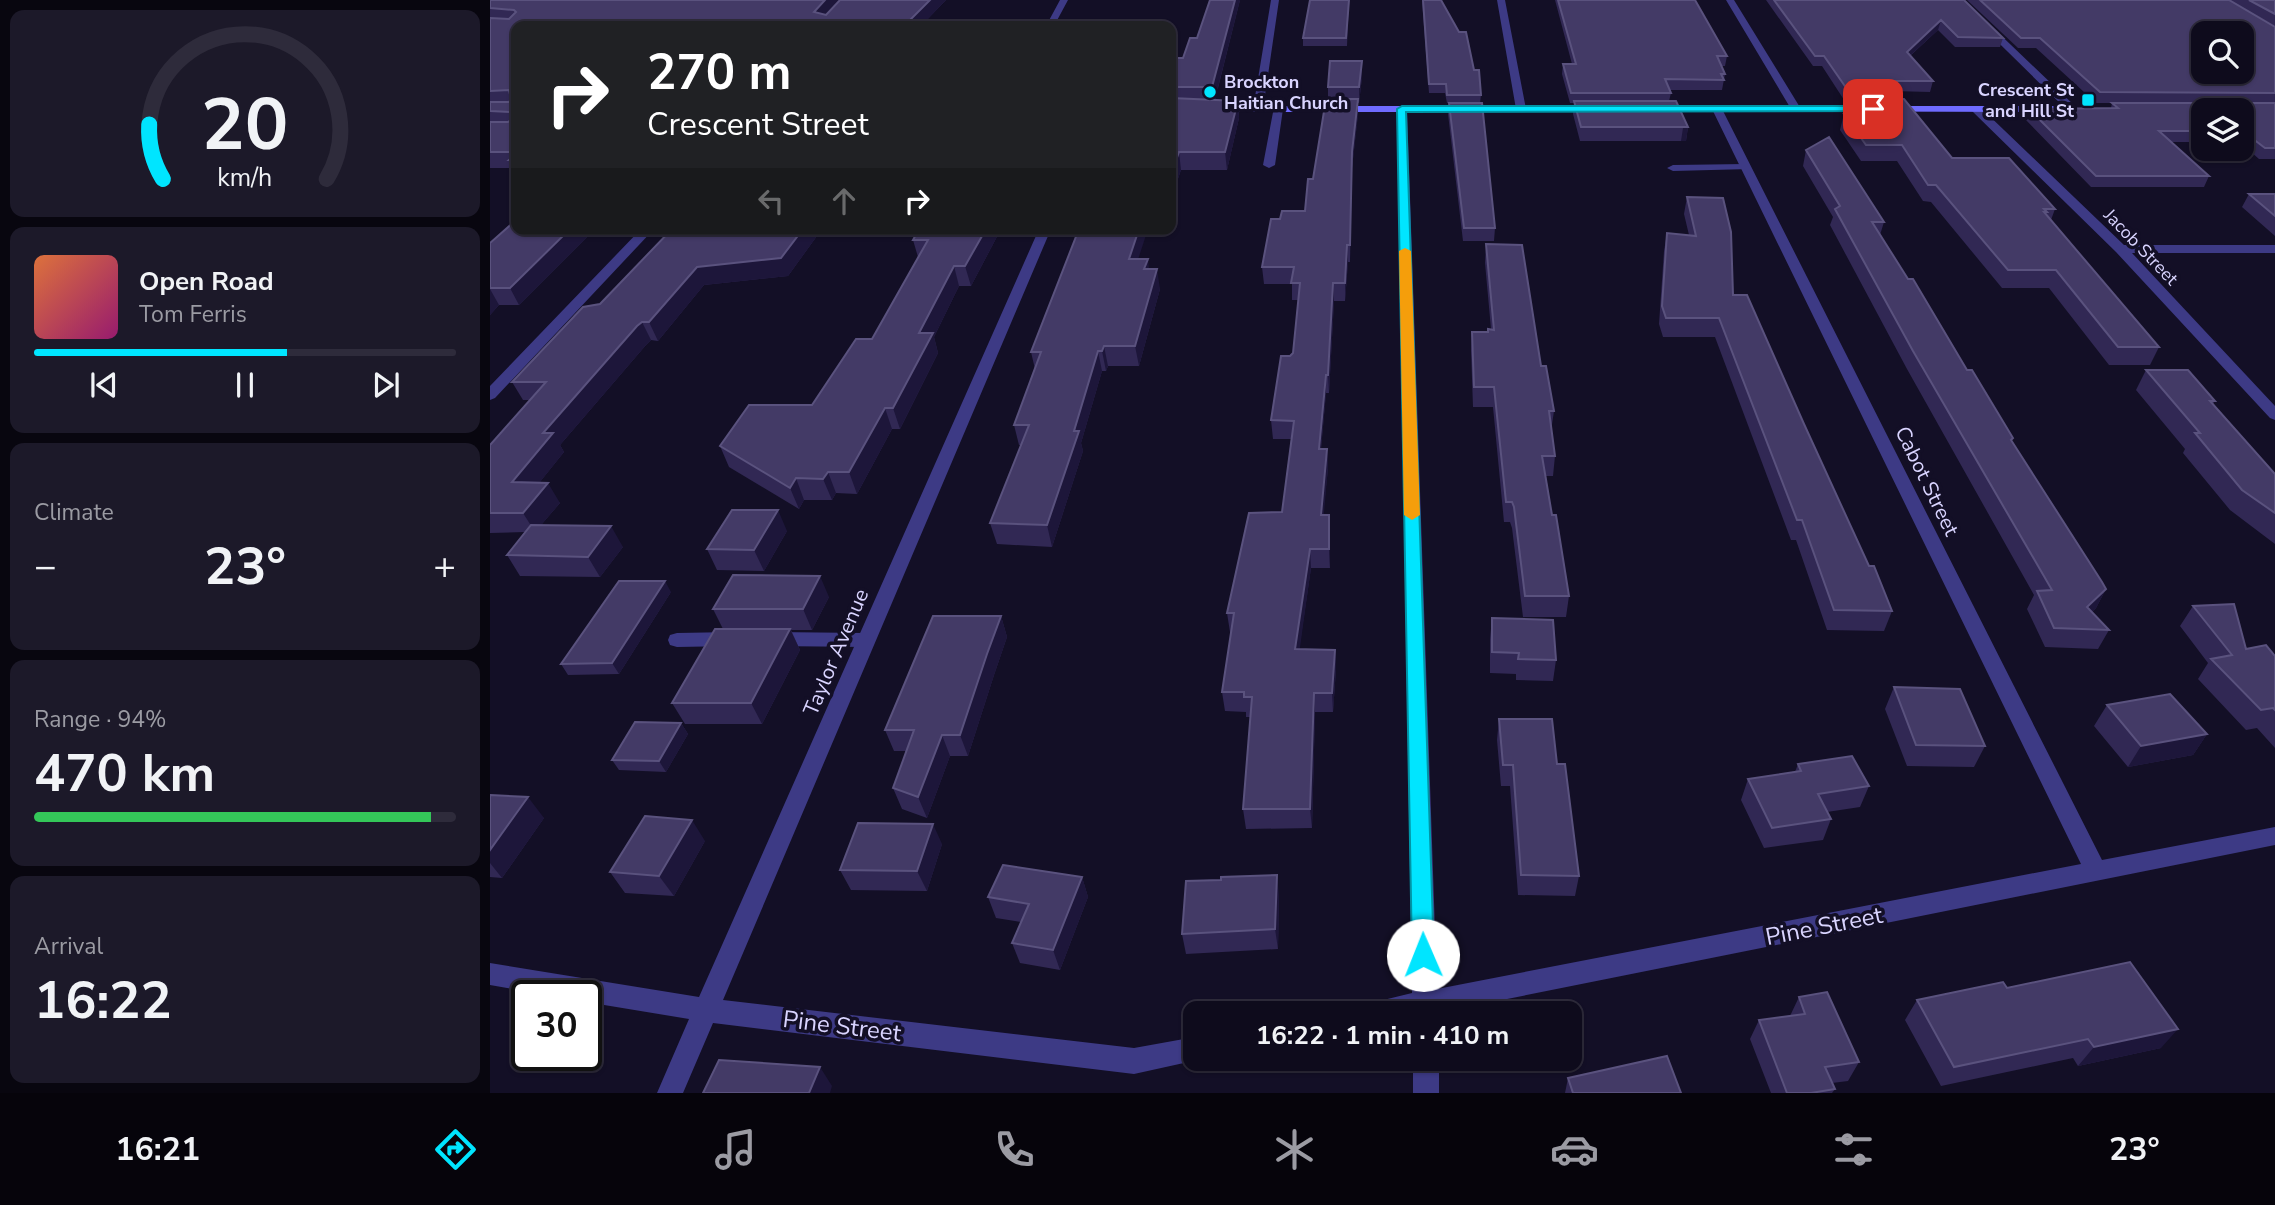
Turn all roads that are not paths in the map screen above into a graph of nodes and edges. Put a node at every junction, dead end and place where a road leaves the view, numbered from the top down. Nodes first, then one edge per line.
1 (1064, 0) edge
2 (1275, 0) edge
3 (1501, 0) edge
4 (1730, 0) edge
5 (1959, 0) edge
6 (1053, 21) edge
7 (1176, 109) edge
8 (1258, 109) junction
9 (1278, 109) junction
10 (1402, 109) junction
11 (1521, 109) junction
12 (1605, 109) edge
13 (1647, 109) edge
14 (1717, 109) junction
15 (1796, 109) junction
16 (1976, 109) junction
17 (2071, 109) junction
18 (2085, 109) edge
19 (1269, 165) dead end
20 (1746, 167) junction
21 (1674, 168) dead end
22 (642, 235) edge
23 (1042, 235) edge
24 (2121, 248) junction
25 (2275, 249) edge
26 (490, 395) edge
27 (2275, 415) edge
28 (677, 640) dead end
29 (866, 640) junction
30 (2275, 836) edge
31 (2097, 873) junction
32 (490, 974) edge
33 (1424, 1001) edge
34 (1459, 1001) edge
35 (706, 1010) junction
36 (1183, 1051) edge
37 (1426, 1071) edge
38 (670, 1093) edge
39 (1426, 1093) edge

1 - 6 street
2 - 8 street
3 - 11 street
4 - 15 street
5 - 17 street
7 - 8 main road
8 - 9 main road
9 - 10 main road
9 - 19 street
10 - 11 main road
10 - 33 street
11 - 12 main road
13 - 14 main road
14 - 15 main road
14 - 20 street, Cabot Street
15 - 16 main road
16 - 17 main road
16 - 24 street, Jacob Street
17 - 18 main road
20 - 21 street
20 - 31 street, Cabot Street
22 - 26 street
23 - 29 street, Taylor Avenue
24 - 25 street
24 - 27 street, Jacob Street
28 - 29 street
29 - 35 street, Taylor Avenue
30 - 31 street, Pine Street
31 - 34 street, Pine Street
32 - 35 street, Pine Street
35 - 36 street, Pine Street
35 - 38 street, Taylor Avenue
37 - 39 street

